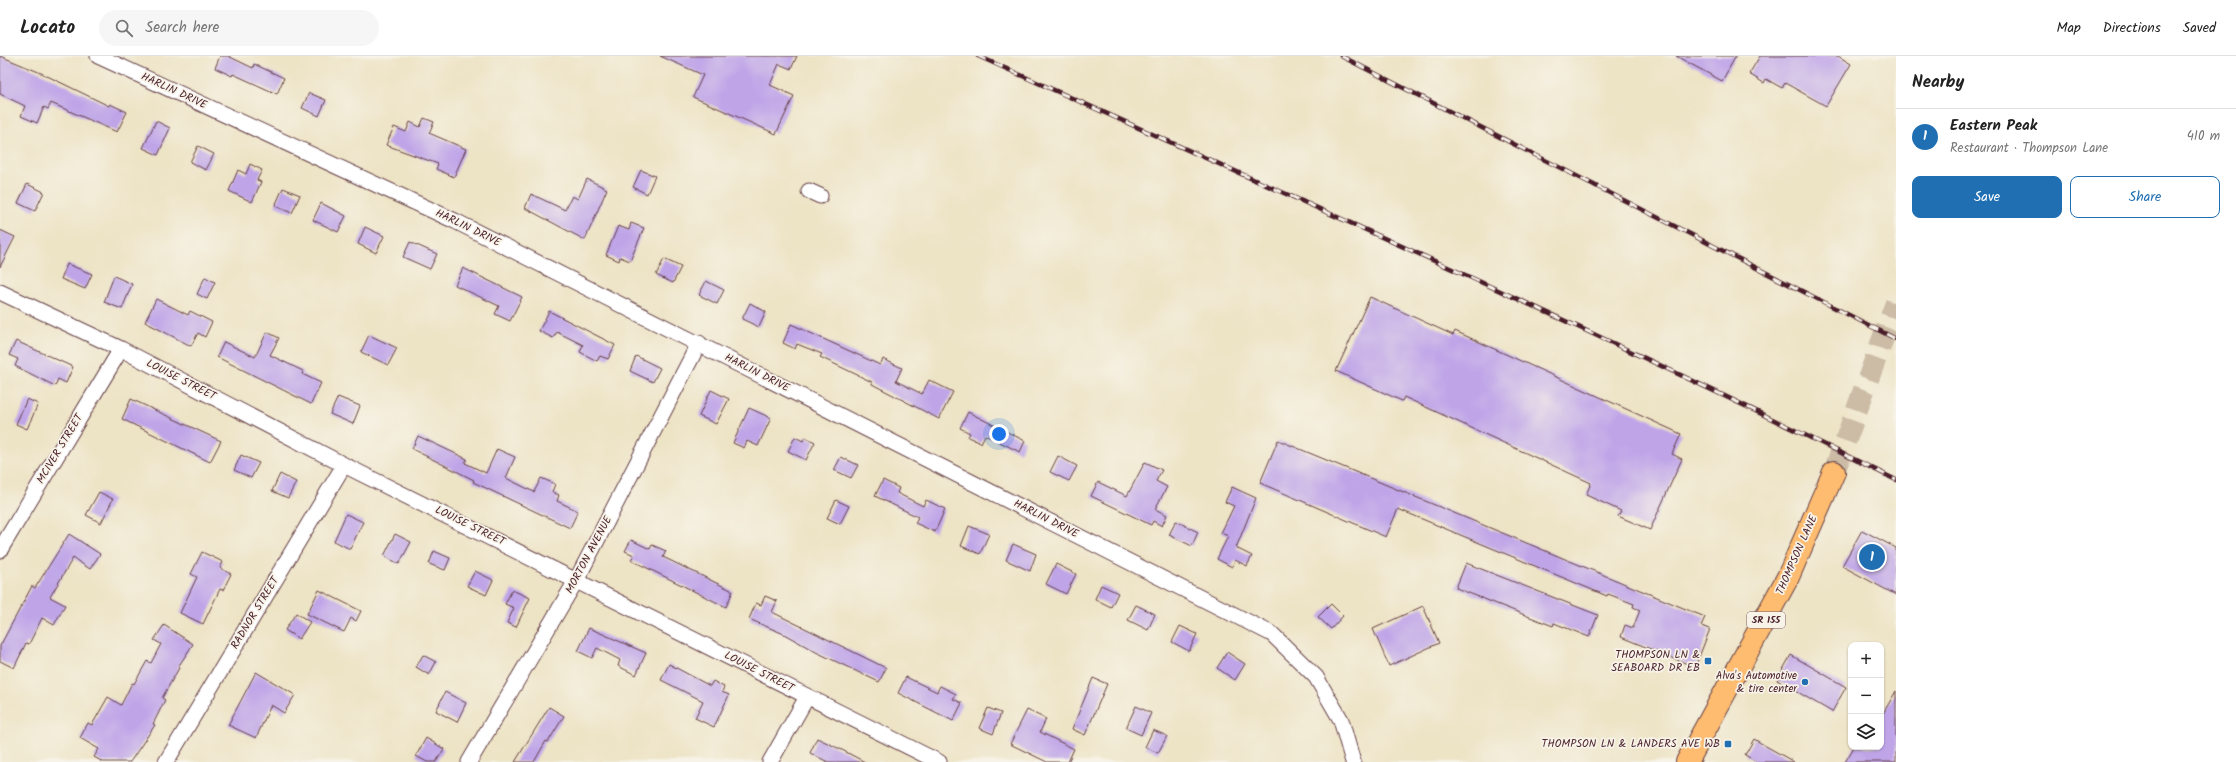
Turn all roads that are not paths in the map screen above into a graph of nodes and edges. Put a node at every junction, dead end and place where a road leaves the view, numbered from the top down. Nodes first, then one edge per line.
1 (98, 56) edge
2 (0, 292) edge
3 (699, 343) junction
4 (121, 349) junction
5 (344, 464) junction
6 (1834, 472) tunnel mouth
7 (0, 550) edge
8 (577, 580) junction
9 (807, 697) junction
10 (166, 762) edge
11 (469, 762) edge
12 (770, 762) edge
13 (939, 762) edge
14 (1353, 762) edge
15 (1687, 762) edge

1 - 3 street, HARLIN DRIVE
2 - 4 street, LOUISE STREET
3 - 8 street, MORTON AVENUE
3 - 14 street, HARLIN DRIVE
4 - 5 street, LOUISE STREET
4 - 7 street, MCIVER STREET
5 - 8 street, LOUISE STREET
5 - 10 street, RADNOR STREET
6 - 15 main road, THOMPSON LANE / SR 155
8 - 9 street, LOUISE STREET
8 - 11 street, MORTON AVENUE
9 - 12 street
9 - 13 street, LOUISE STREET

